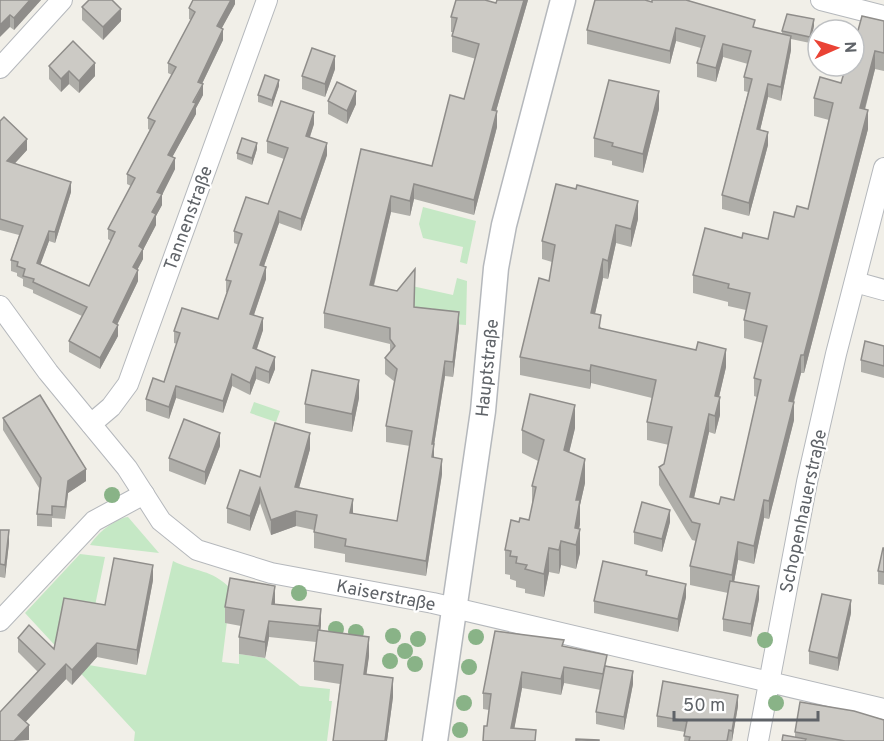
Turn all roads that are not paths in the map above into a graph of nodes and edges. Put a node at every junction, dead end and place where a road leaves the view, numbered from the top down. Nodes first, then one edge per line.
1 (62, 0) edge
2 (267, 0) edge
3 (563, 0) edge
4 (821, 0) edge
5 (884, 16) edge
6 (0, 68) edge
7 (884, 168) edge
8 (855, 282) junction
9 (884, 290) edge
10 (0, 306) edge
11 (91, 424) junction
12 (144, 494) junction
13 (455, 608) junction
14 (1, 618) edge
15 (768, 683) junction
16 (884, 709) edge
17 (435, 741) edge
18 (758, 741) edge

1 - 6 street
2 - 11 street, Tannenstraße
3 - 13 street, Hauptstraße
4 - 5 street
7 - 8 street, Schopenhauerstraße
8 - 9 street
8 - 15 street, Schopenhauerstraße
10 - 11 street, Kaiserstraße
11 - 12 street, Kaiserstraße
12 - 13 street, Kaiserstraße
12 - 14 street
13 - 15 street, Kaiserstraße
13 - 17 street, Hauptstraße
15 - 16 street, Kaiserstraße
15 - 18 street, Schopenhauerstraße

